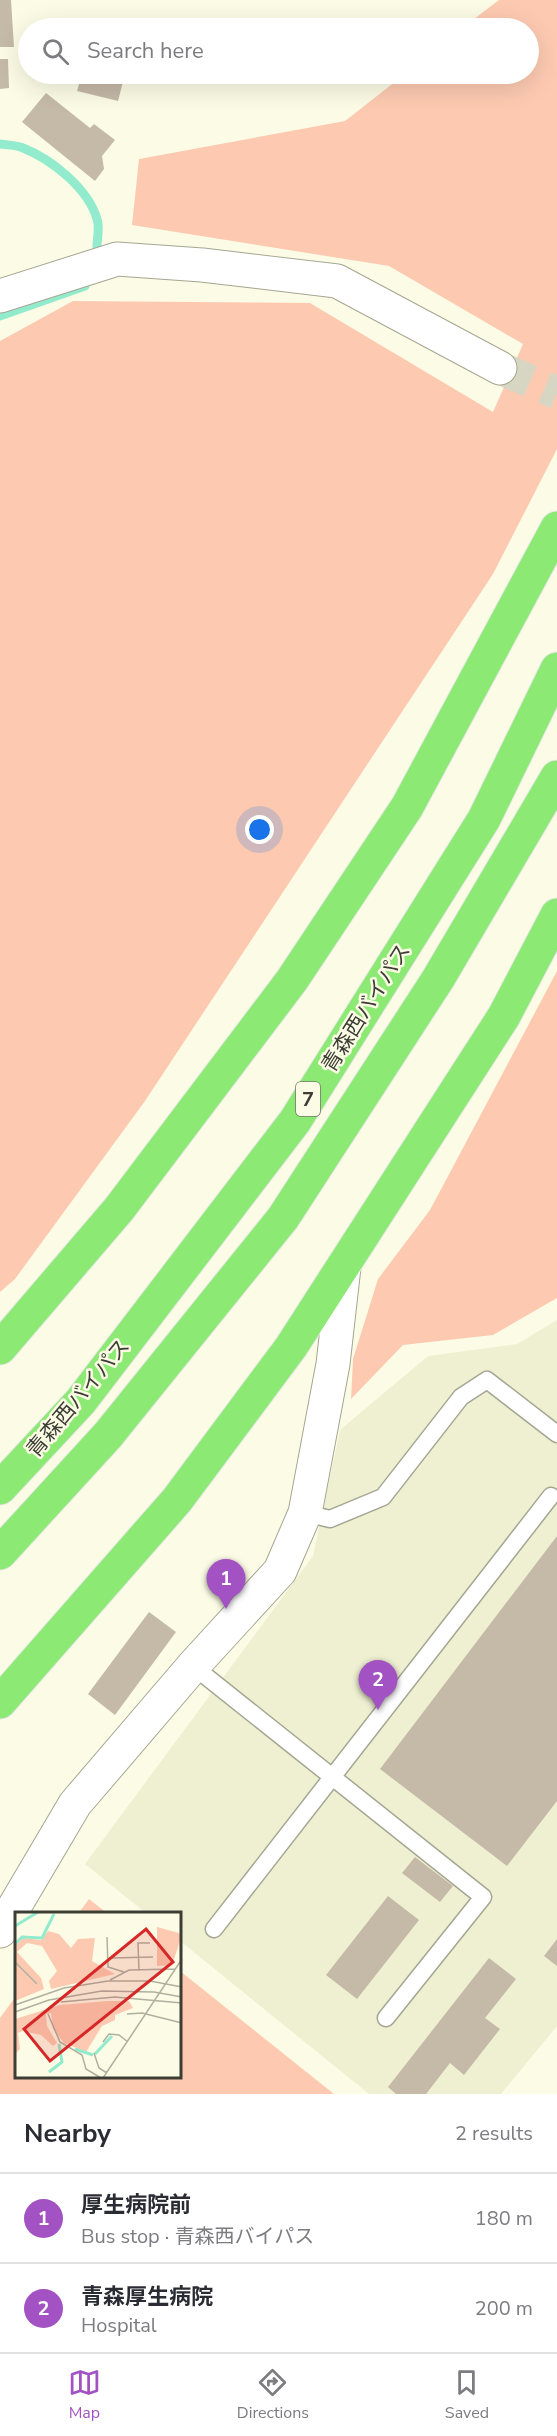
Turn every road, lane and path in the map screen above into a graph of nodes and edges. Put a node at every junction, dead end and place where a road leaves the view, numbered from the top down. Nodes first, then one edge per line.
1 (0, 296) edge
2 (500, 368) tunnel mouth
3 (557, 528) edge
4 (557, 669) edge
5 (557, 777) edge
6 (557, 915) edge
7 (344, 1267) junction
8 (0, 1348) edge
9 (557, 1434) edge
10 (0, 1488) edge
11 (551, 1496) dead end
12 (305, 1513) junction
13 (0, 1553) edge
14 (192, 1666) junction
15 (0, 1701) edge
16 (332, 1775) junction
17 (214, 1929) dead end
18 (0, 1931) edge
19 (387, 2018) dead end

1 - 2 street
3 - 8 highway
4 - 10 highway, 青森西バイパス / 7
5 - 13 highway, 青森西バイパス / 7
6 - 7 highway
7 - 12 street
7 - 15 highway
9 - 12 lane
11 - 16 lane
12 - 14 street
14 - 16 lane
14 - 18 street
16 - 17 lane
16 - 19 lane

